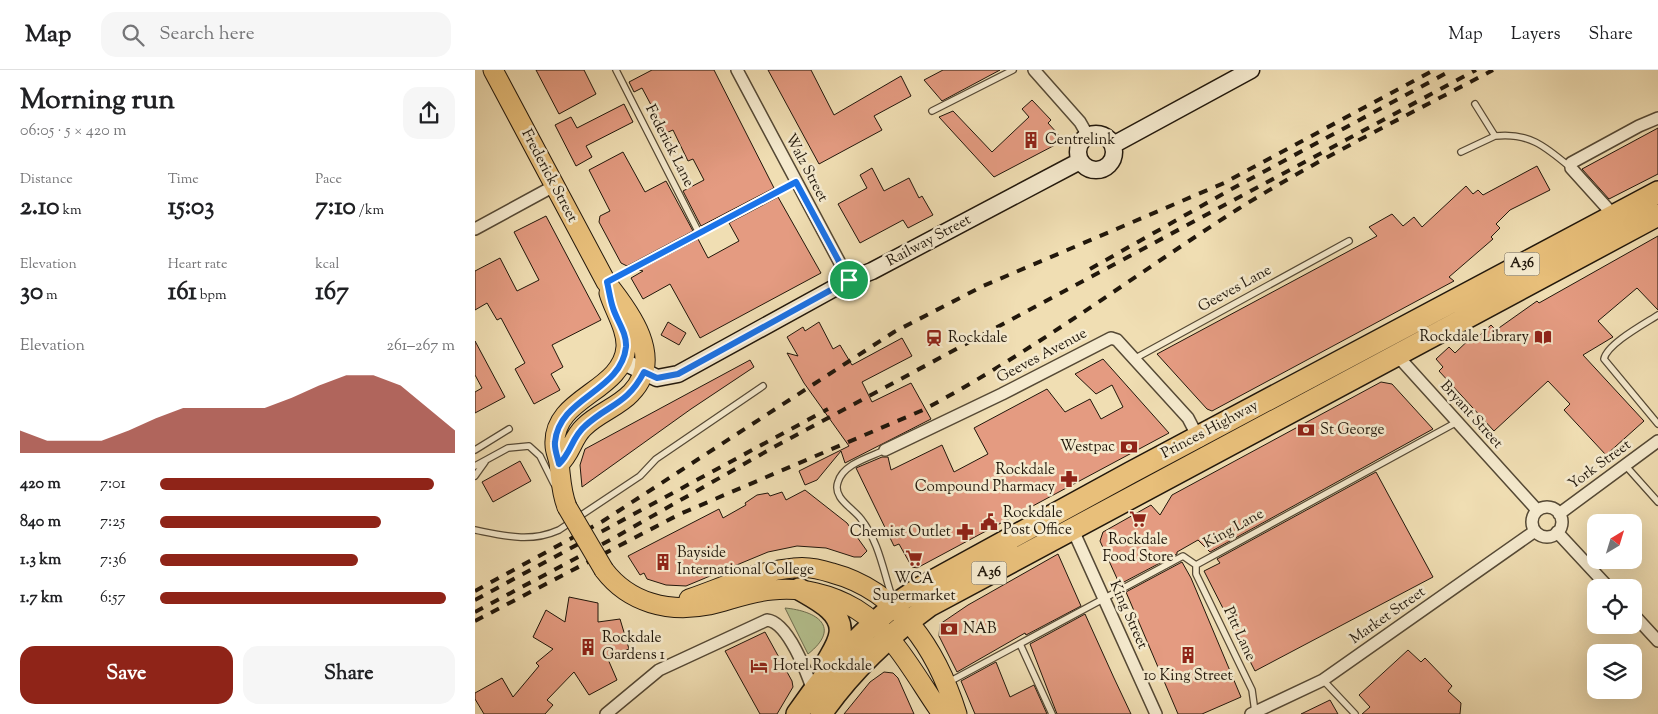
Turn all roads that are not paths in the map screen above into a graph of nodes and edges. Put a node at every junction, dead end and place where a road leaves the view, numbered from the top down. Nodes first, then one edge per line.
1 (493, 70) edge
2 (616, 70) edge
3 (737, 70) edge
4 (1013, 70) edge
5 (1034, 70) edge
6 (1251, 70) edge
7 (1475, 104) dead end
8 (932, 111) dead end
9 (1658, 118) edge
10 (1088, 136) junction
11 (1495, 136) junction
12 (1113, 145) junction
13 (1461, 152) dead end
14 (1080, 161) junction
15 (1571, 168) junction
16 (796, 182) junction
17 (554, 186) junction
18 (1658, 192) edge
19 (1658, 215) edge
20 (1621, 223) junction
21 (475, 229) edge
22 (699, 233) junction
23 (1349, 241) dead end
24 (849, 280) junction
25 (607, 282) junction
26 (1658, 315) edge
27 (1391, 346) junction
28 (1135, 359) junction
29 (622, 361) junction
30 (644, 372) junction
31 (763, 386) dead end
32 (1457, 422) junction
33 (1658, 424) edge
34 (509, 429) dead end
35 (1198, 437) junction
36 (1658, 441) edge
37 (475, 450) edge
38 (885, 450) joint
39 (1208, 456) junction
40 (489, 459) junction
41 (559, 464) junction
42 (1625, 465) junction
43 (475, 466) edge
44 (475, 476) edge
45 (1658, 502) edge
46 (567, 507) junction
47 (1537, 510) junction
48 (1559, 514) junction
49 (1073, 528) junction
50 (475, 530) edge
51 (1535, 531) junction
52 (1557, 532) junction
53 (1196, 565) junction
54 (1601, 579) edge
55 (799, 589) junction
56 (1103, 598) junction
57 (894, 604) junction
58 (667, 606) junction
59 (908, 621) junction
60 (874, 622) junction
61 (1642, 624) edge
62 (889, 639) junction
63 (1658, 641) edge
64 (1020, 644) junction
65 (1323, 680) junction
66 (945, 684) junction
67 (813, 691) junction
68 (943, 713) edge
69 (1254, 713) edge
70 (606, 714) edge
71 (797, 714) edge
72 (821, 714) edge
73 (1052, 714) edge
74 (1156, 714) edge
75 (1355, 714) edge

1 - 17 main road, Frederick Street
2 - 22 lane, Federick Lane
3 - 16 street, Walz Street
4 - 8 lane
5 - 10 street
6 - 12 street
7 - 11 lane
9 - 15 street
10 - 12 street
10 - 14 street
11 - 13 lane
11 - 15 lane
12 - 14 street
14 - 24 street, Railway Street
15 - 20 street
16 - 22 lane
16 - 24 street, Walz Street
17 - 21 street
17 - 25 main road, Frederick Street
18 - 20 highway, Princes Highway / A36
19 - 20 highway, Princes Highway / A36
20 - 27 highway, Princes Highway / A36
22 - 25 lane
23 - 28 lane, Geeves Lane
24 - 30 street, Railway Street
25 - 29 main road, Frederick Street
25 - 30 main road, Frederick Street
26 - 33 lane
27 - 32 street, Bryant Street
27 - 35 highway, Princes Highway / A36
27 - 39 highway, Princes Highway / A36
28 - 35 street, Geeves Avenue
28 - 38 street, Geeves Avenue
29 - 30 street, Railway Street
29 - 41 main road
30 - 41 main road
31 - 50 lane
32 - 47 street, Bryant Street
32 - 53 lane, King Lane
34 - 37 lane
35 - 39 street, Geeves Avenue
35 - 57 highway, Princes Highway / A36
36 - 42 street, York Street
38 - 57 lane, Geeves Avenue
39 - 49 highway, Princes Highway / A36
40 - 43 lane
40 - 44 lane
40 - 46 lane
41 - 46 main road
42 - 45 lane
42 - 48 street, York Street
46 - 58 main road, bridge
47 - 48 street
47 - 51 street
48 - 52 street
49 - 56 street, King Street
49 - 59 highway, Princes Highway / A36
51 - 52 street
51 - 65 street, Market Street
52 - 54 street
53 - 56 lane, King Lane
53 - 69 lane, Pitt Lane
55 - 58 main road
55 - 60 main road
55 - 67 highway
56 - 64 lane, King Lane
56 - 74 street, King Street
57 - 58 main road
57 - 59 main road
57 - 60 highway, Princes Highway / A36
59 - 62 highway, Princes Highway / A36
59 - 66 main road
60 - 62 main road
60 - 67 highway, Princes Highway / A36
61 - 63 street
62 - 68 main road
62 - 72 highway, Princes Highway / A36
64 - 66 lane, King Lane
64 - 73 lane
65 - 69 street, Market Street
65 - 75 lane
66 - 68 main road
67 - 70 street
67 - 71 highway, Princes Highway / A36

